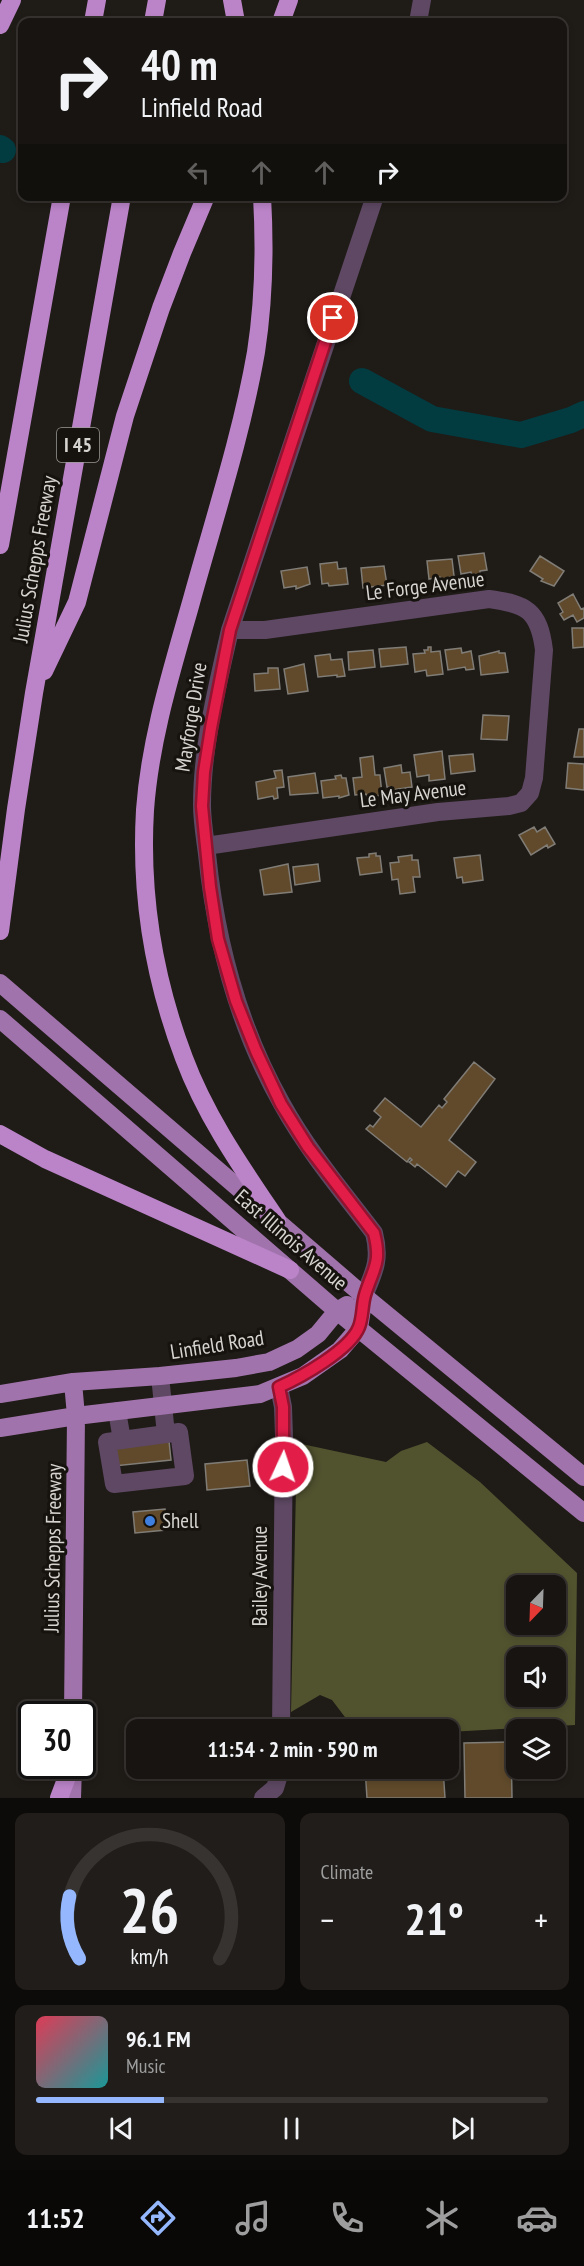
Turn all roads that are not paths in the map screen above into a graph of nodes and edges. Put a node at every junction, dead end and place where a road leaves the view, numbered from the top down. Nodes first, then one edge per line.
1 (12, 0) edge
2 (97, 0) edge
3 (157, 0) edge
4 (232, 0) edge
5 (289, 0) edge
6 (422, 0) edge
7 (94, 18) edge
8 (154, 18) edge
9 (235, 18) edge
10 (282, 18) edge
11 (419, 18) edge
12 (0, 25) edge
13 (61, 201) edge
14 (121, 201) edge
15 (204, 201) edge
16 (262, 201) edge
17 (373, 201) edge
18 (0, 545) edge
19 (230, 630) junction
20 (34, 693) junction
21 (540, 701) joint
22 (206, 846) junction
23 (0, 931) edge
24 (0, 982) edge
25 (0, 1019) edge
26 (0, 1134) edge
27 (277, 1220) junction
28 (290, 1270) junction
29 (364, 1296) junction
30 (337, 1311) junction
31 (359, 1328) junction
32 (160, 1376) junction
33 (73, 1382) junction
34 (279, 1387) junction
35 (0, 1394) edge
36 (163, 1407) junction
37 (117, 1412) junction
38 (76, 1416) junction
39 (0, 1428) edge
40 (166, 1434) junction
41 (122, 1440) junction
42 (584, 1477) edge
43 (584, 1513) edge
44 (74, 1701) edge
45 (281, 1719) edge
46 (67, 1779) edge
47 (72, 1779) edge
48 (278, 1779) edge
49 (59, 1798) edge
50 (72, 1798) edge
51 (263, 1798) edge

1 - 12 highway
2 - 7 highway
3 - 8 highway
4 - 9 highway
5 - 10 highway
6 - 11 street
13 - 18 highway, Julius Schepps Freeway
14 - 20 highway, Julius Schepps Freeway / I 45
15 - 20 highway
16 - 27 highway
17 - 19 street, Mayforge Drive
19 - 21 street, Le Forge Avenue
19 - 22 street, Mayforge Drive
20 - 23 highway, Julius Schepps Freeway / I 45
21 - 22 street, Le May Avenue
22 - 29 street, Mayforge Drive
24 - 27 main road, East Illinois Avenue
25 - 28 main road, East Illinois Avenue
26 - 28 highway
27 - 29 main road, East Illinois Avenue
28 - 30 main road, East Illinois Avenue
29 - 30 main road, Linfield Road
29 - 31 main road
29 - 42 main road, East Illinois Avenue
30 - 31 main road, East Illinois Avenue
30 - 32 main road, Linfield Road
31 - 34 main road
31 - 43 main road, East Illinois Avenue
32 - 33 main road, Linfield Road
32 - 36 street
33 - 35 main road, Linfield Road
33 - 38 main road, Julius Schepps Freeway
34 - 36 main road
34 - 45 street, Bailey Avenue
36 - 37 main road
36 - 40 street
37 - 38 main road
37 - 41 street
38 - 39 main road
38 - 44 main road, Julius Schepps Freeway
40 - 41 street
40 - 41 street
46 - 49 highway
47 - 50 main road
48 - 51 street

